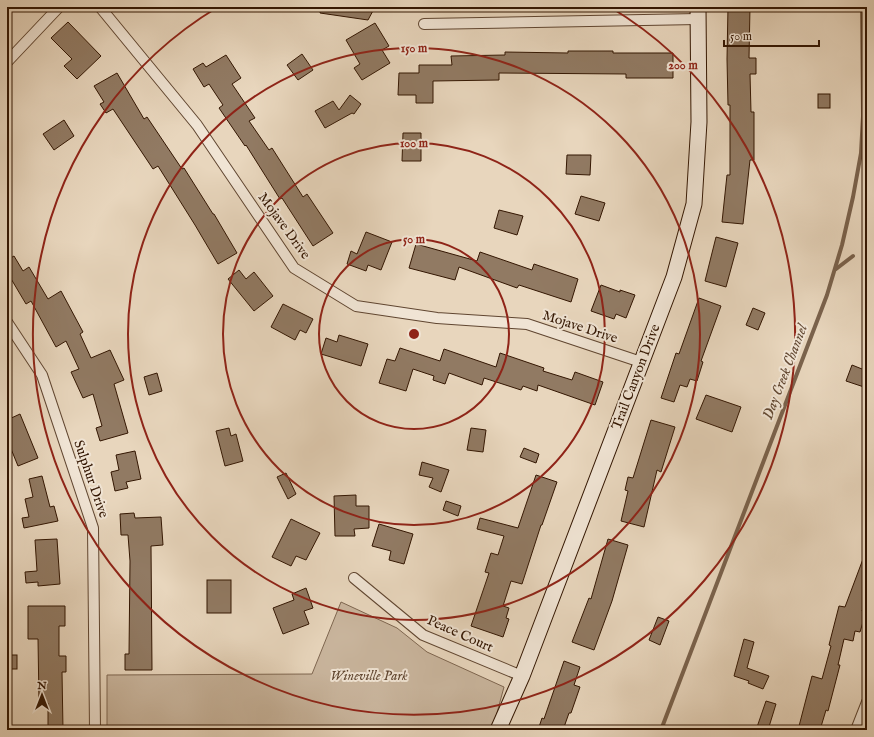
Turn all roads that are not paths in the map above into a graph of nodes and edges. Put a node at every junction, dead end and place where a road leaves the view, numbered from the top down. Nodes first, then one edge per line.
1 (59, 7) edge
2 (100, 7) edge
3 (698, 13) edge
4 (424, 24) dead end
5 (7, 62) edge
6 (7, 322) edge
7 (641, 362) junction
8 (354, 578) dead end
9 (522, 676) junction
10 (867, 702) edge
11 (95, 730) edge
12 (498, 730) edge
13 (856, 730) edge

1 - 5 street
2 - 7 street, Mojave Drive
3 - 4 street
3 - 7 street, Trail Canyon Drive
6 - 11 street, Sulphur Drive
7 - 9 street, Trail Canyon Drive
8 - 9 street, Peace Court
9 - 12 street, Trail Canyon Drive
10 - 13 street

